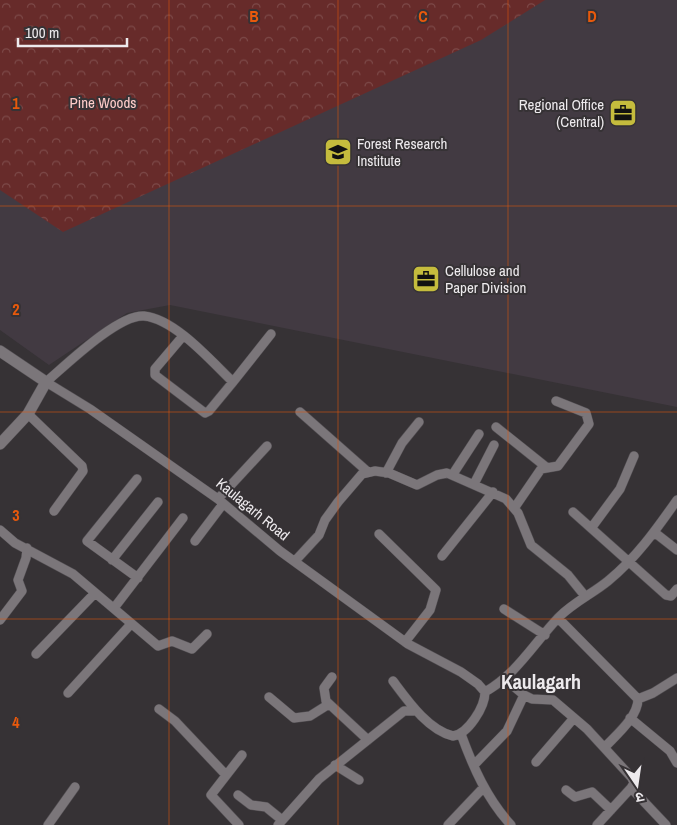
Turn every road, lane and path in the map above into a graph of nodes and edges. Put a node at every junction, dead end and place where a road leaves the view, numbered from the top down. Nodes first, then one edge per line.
1 (271, 334) dead end
2 (183, 336) junction
3 (0, 351) edge
4 (46, 382) junction
5 (233, 382) junction
6 (556, 401) dead end
7 (300, 412) dead end
8 (28, 414) junction
9 (419, 422) dead end
10 (496, 427) dead end
11 (478, 434) dead end
12 (0, 444) edge
13 (494, 445) dead end
14 (267, 446) dead end
15 (634, 456) dead end
16 (546, 467) junction
17 (368, 472) junction
18 (386, 473) junction
19 (453, 474) junction
20 (137, 479) dead end
21 (474, 484) junction
22 (493, 492) junction
23 (677, 500) edge
24 (158, 502) dead end
25 (221, 502) junction
26 (515, 507) junction
27 (54, 511) dead end
28 (573, 512) dead end
29 (183, 518) dead end
30 (592, 527) junction
31 (0, 530) edge
32 (654, 532) junction
33 (379, 534) dead end
34 (196, 541) dead end
35 (26, 548) junction
36 (677, 550) edge
37 (442, 556) dead end
38 (112, 560) junction
39 (295, 561) junction
40 (628, 563) junction
41 (138, 578) junction
42 (677, 589) edge
43 (95, 592) junction
44 (585, 596) junction
45 (114, 608) junction
46 (504, 609) dead end
47 (558, 618) junction
48 (0, 620) edge
49 (131, 624) junction
50 (207, 634) dead end
51 (545, 635) junction
52 (406, 642) junction
53 (36, 654) dead end
54 (332, 677) dead end
55 (677, 678) edge
56 (506, 680) junction
57 (393, 681) dead end
58 (485, 692) junction
59 (68, 693) dead end
60 (524, 695) junction
61 (269, 697) dead end
62 (638, 699) junction
63 (329, 704) junction
64 (159, 709) dead end
65 (414, 711) junction
66 (574, 718) junction
67 (630, 718) junction
68 (461, 734) junction
69 (368, 740) junction
70 (605, 747) junction
71 (242, 756) dead end
72 (536, 762) dead end
73 (677, 763) edge
74 (335, 765) junction
75 (474, 765) junction
76 (226, 775) junction
77 (359, 780) dead end
78 (75, 787) dead end
79 (484, 787) junction
80 (631, 788) junction
81 (566, 790) dead end
82 (238, 795) dead end
83 (611, 810) junction
84 (280, 823) edge
85 (48, 825) edge
86 (239, 825) edge
87 (448, 825) edge
88 (512, 825) edge
89 (597, 825) edge
90 (666, 825) edge

1 - 5 street
2 - 4 street
2 - 5 street
2 - 5 street
3 - 4 street, Kaulagarh Road
4 - 8 street
4 - 25 street, Kaulagarh Road
6 - 16 street
7 - 17 street
8 - 12 street
8 - 27 street
9 - 18 street
10 - 16 street
11 - 19 street
13 - 21 street
14 - 25 street
15 - 30 street
16 - 26 street
17 - 18 street
17 - 39 street
18 - 19 street
19 - 21 street
20 - 38 street
21 - 22 street
22 - 26 street
22 - 37 street
23 - 32 street
24 - 38 street
25 - 34 street
25 - 39 street, Kaulagarh Road
26 - 44 street
28 - 30 street
29 - 41 street
30 - 40 street
31 - 35 street
32 - 36 street
32 - 40 street
33 - 52 street
35 - 43 street
35 - 48 street
38 - 41 street
39 - 52 street, Kaulagarh Road
40 - 42 street
40 - 44 street
41 - 45 street
43 - 45 street
43 - 53 street
44 - 47 street
45 - 49 street
46 - 51 street
47 - 51 street
47 - 62 street
49 - 50 street
49 - 59 street
51 - 56 street
52 - 58 street, Kaulagarh Road
54 - 63 street
55 - 62 street
56 - 58 street
56 - 60 street
57 - 65 street
58 - 68 street
60 - 66 street
60 - 75 street
61 - 63 street
62 - 67 street
63 - 69 street
64 - 76 street
65 - 68 street
65 - 69 street
66 - 70 street
66 - 72 street
67 - 70 street
67 - 73 street
68 - 75 street
69 - 74 street
70 - 80 street
71 - 76 street
74 - 77 street
74 - 84 street
75 - 79 street
76 - 86 street
78 - 85 street
79 - 87 street
79 - 88 street
80 - 83 street
80 - 90 street
81 - 83 street
82 - 84 street
83 - 89 street

